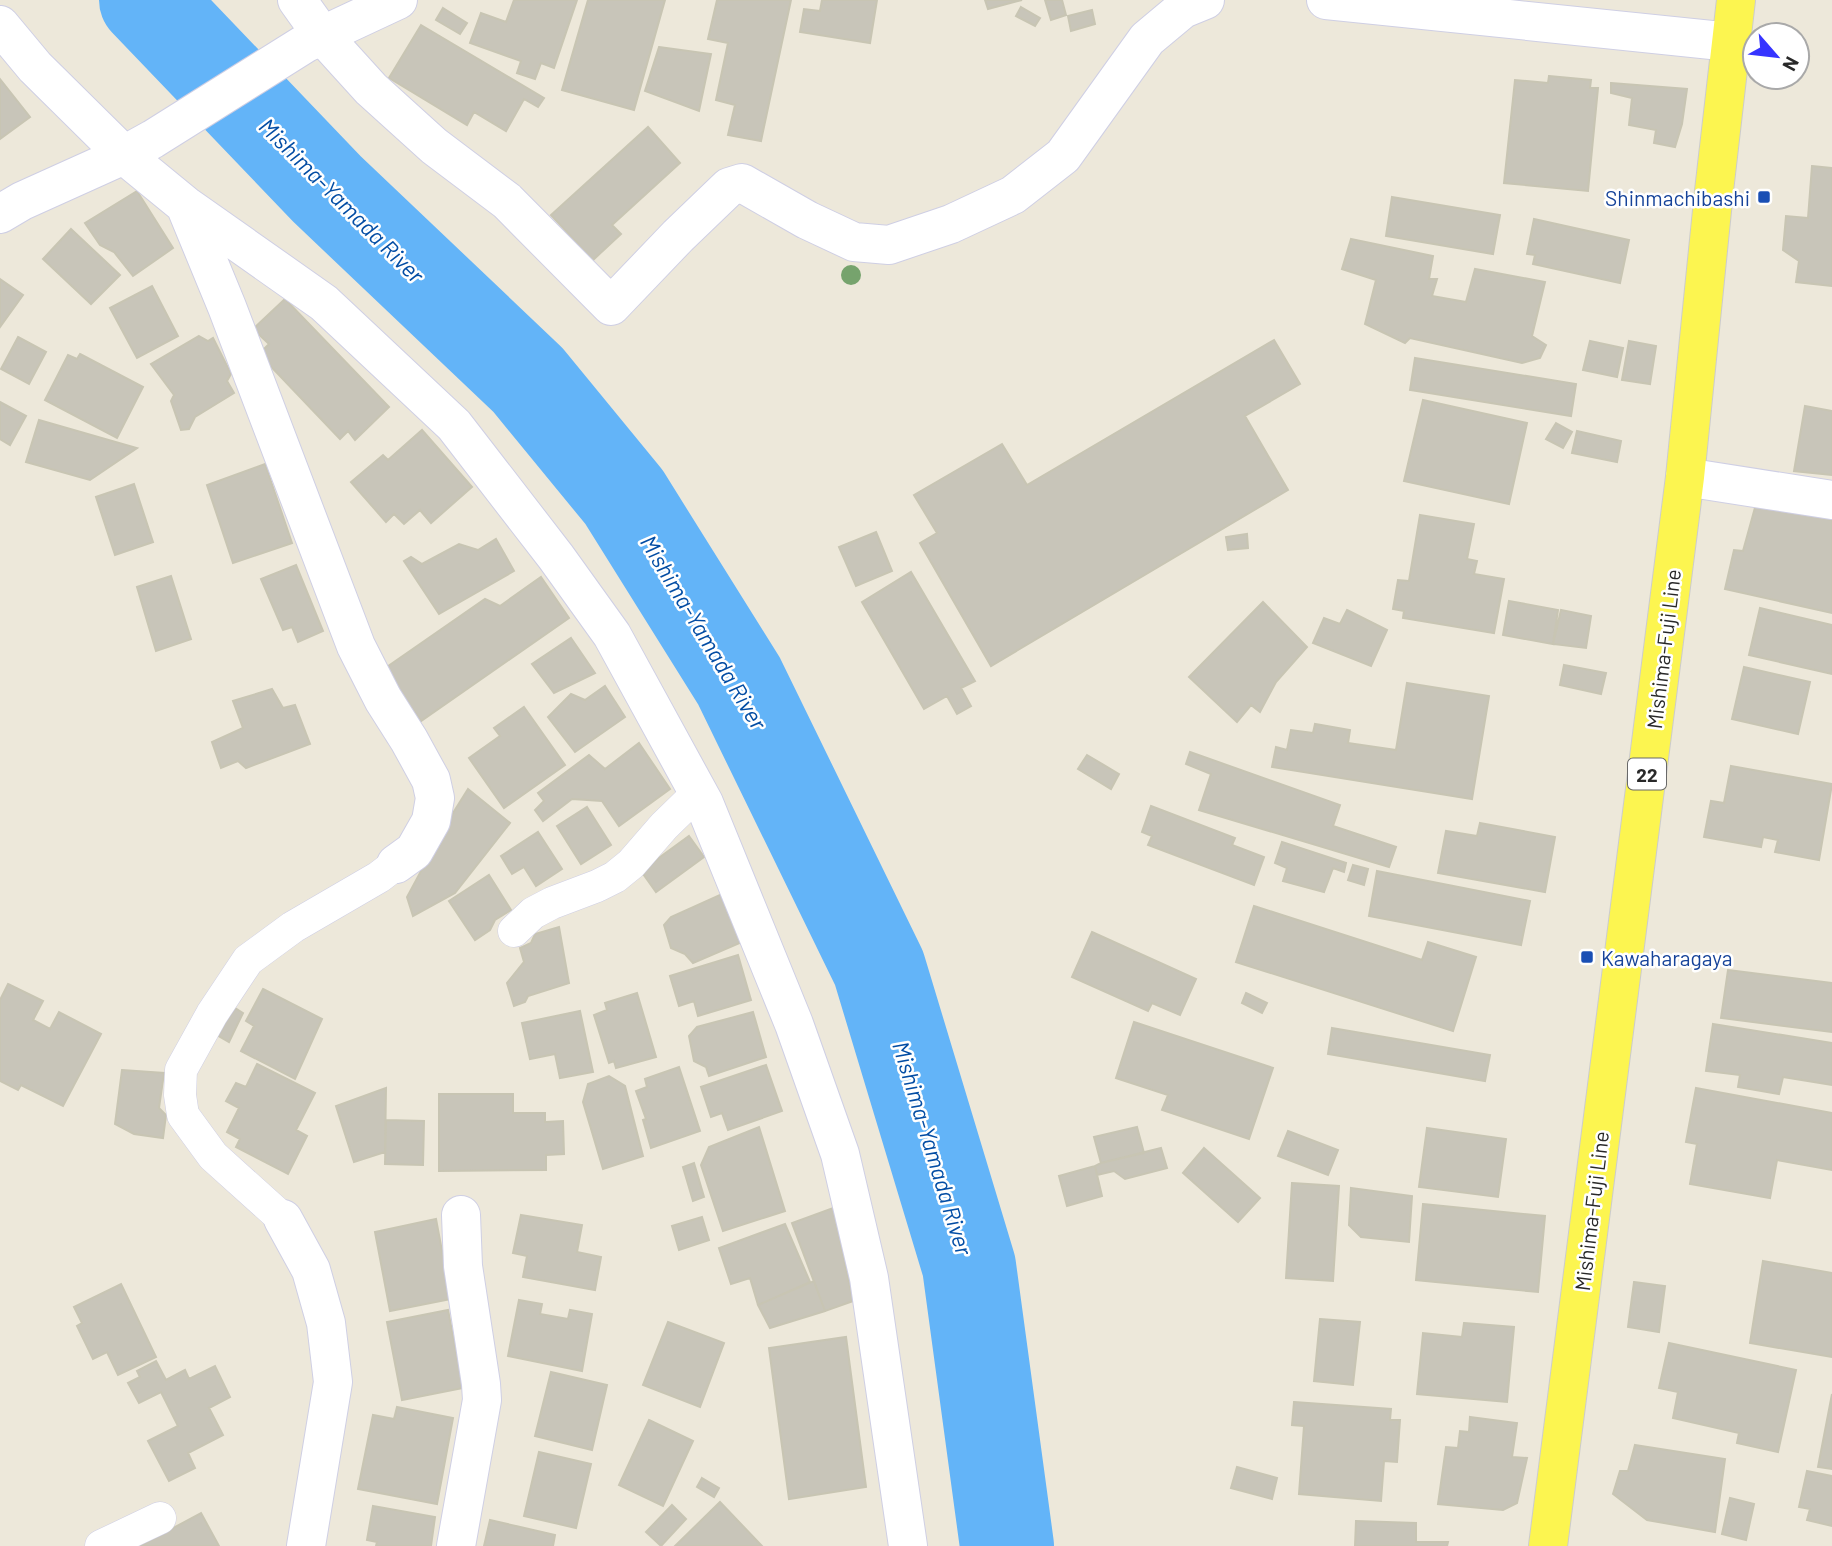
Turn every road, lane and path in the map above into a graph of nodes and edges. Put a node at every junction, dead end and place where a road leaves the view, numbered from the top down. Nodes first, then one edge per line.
1 (297, 0) edge
2 (398, 0) edge
3 (1205, 0) edge
4 (1326, 0) edge
5 (1736, 0) edge
6 (0, 24) edge
7 (314, 39) junction
8 (1731, 42) junction
9 (138, 147) junction
10 (185, 205) junction
11 (0, 214) edge
12 (1685, 477) junction
13 (1832, 499) edge
14 (699, 792) junction
15 (396, 864) joint
16 (514, 931) dead end
17 (461, 1215) dead end
18 (283, 1219) joint
19 (160, 1518) dead end
20 (101, 1546) edge
21 (306, 1546) edge
22 (456, 1546) edge
23 (908, 1546) edge
24 (1548, 1546) edge

1 - 7 street
2 - 7 street
3 - 7 street
4 - 8 street
5 - 8 main road, Mishima-Fuji Line / 22
6 - 9 street
7 - 9 street
8 - 12 main road, Mishima-Fuji Line / 22
9 - 10 street
9 - 11 street
10 - 14 street
10 - 15 street
12 - 13 street
12 - 24 main road, Mishima-Fuji Line / 22
14 - 16 lane
14 - 23 street
15 - 18 lane
17 - 22 street
18 - 21 street
19 - 20 lane

